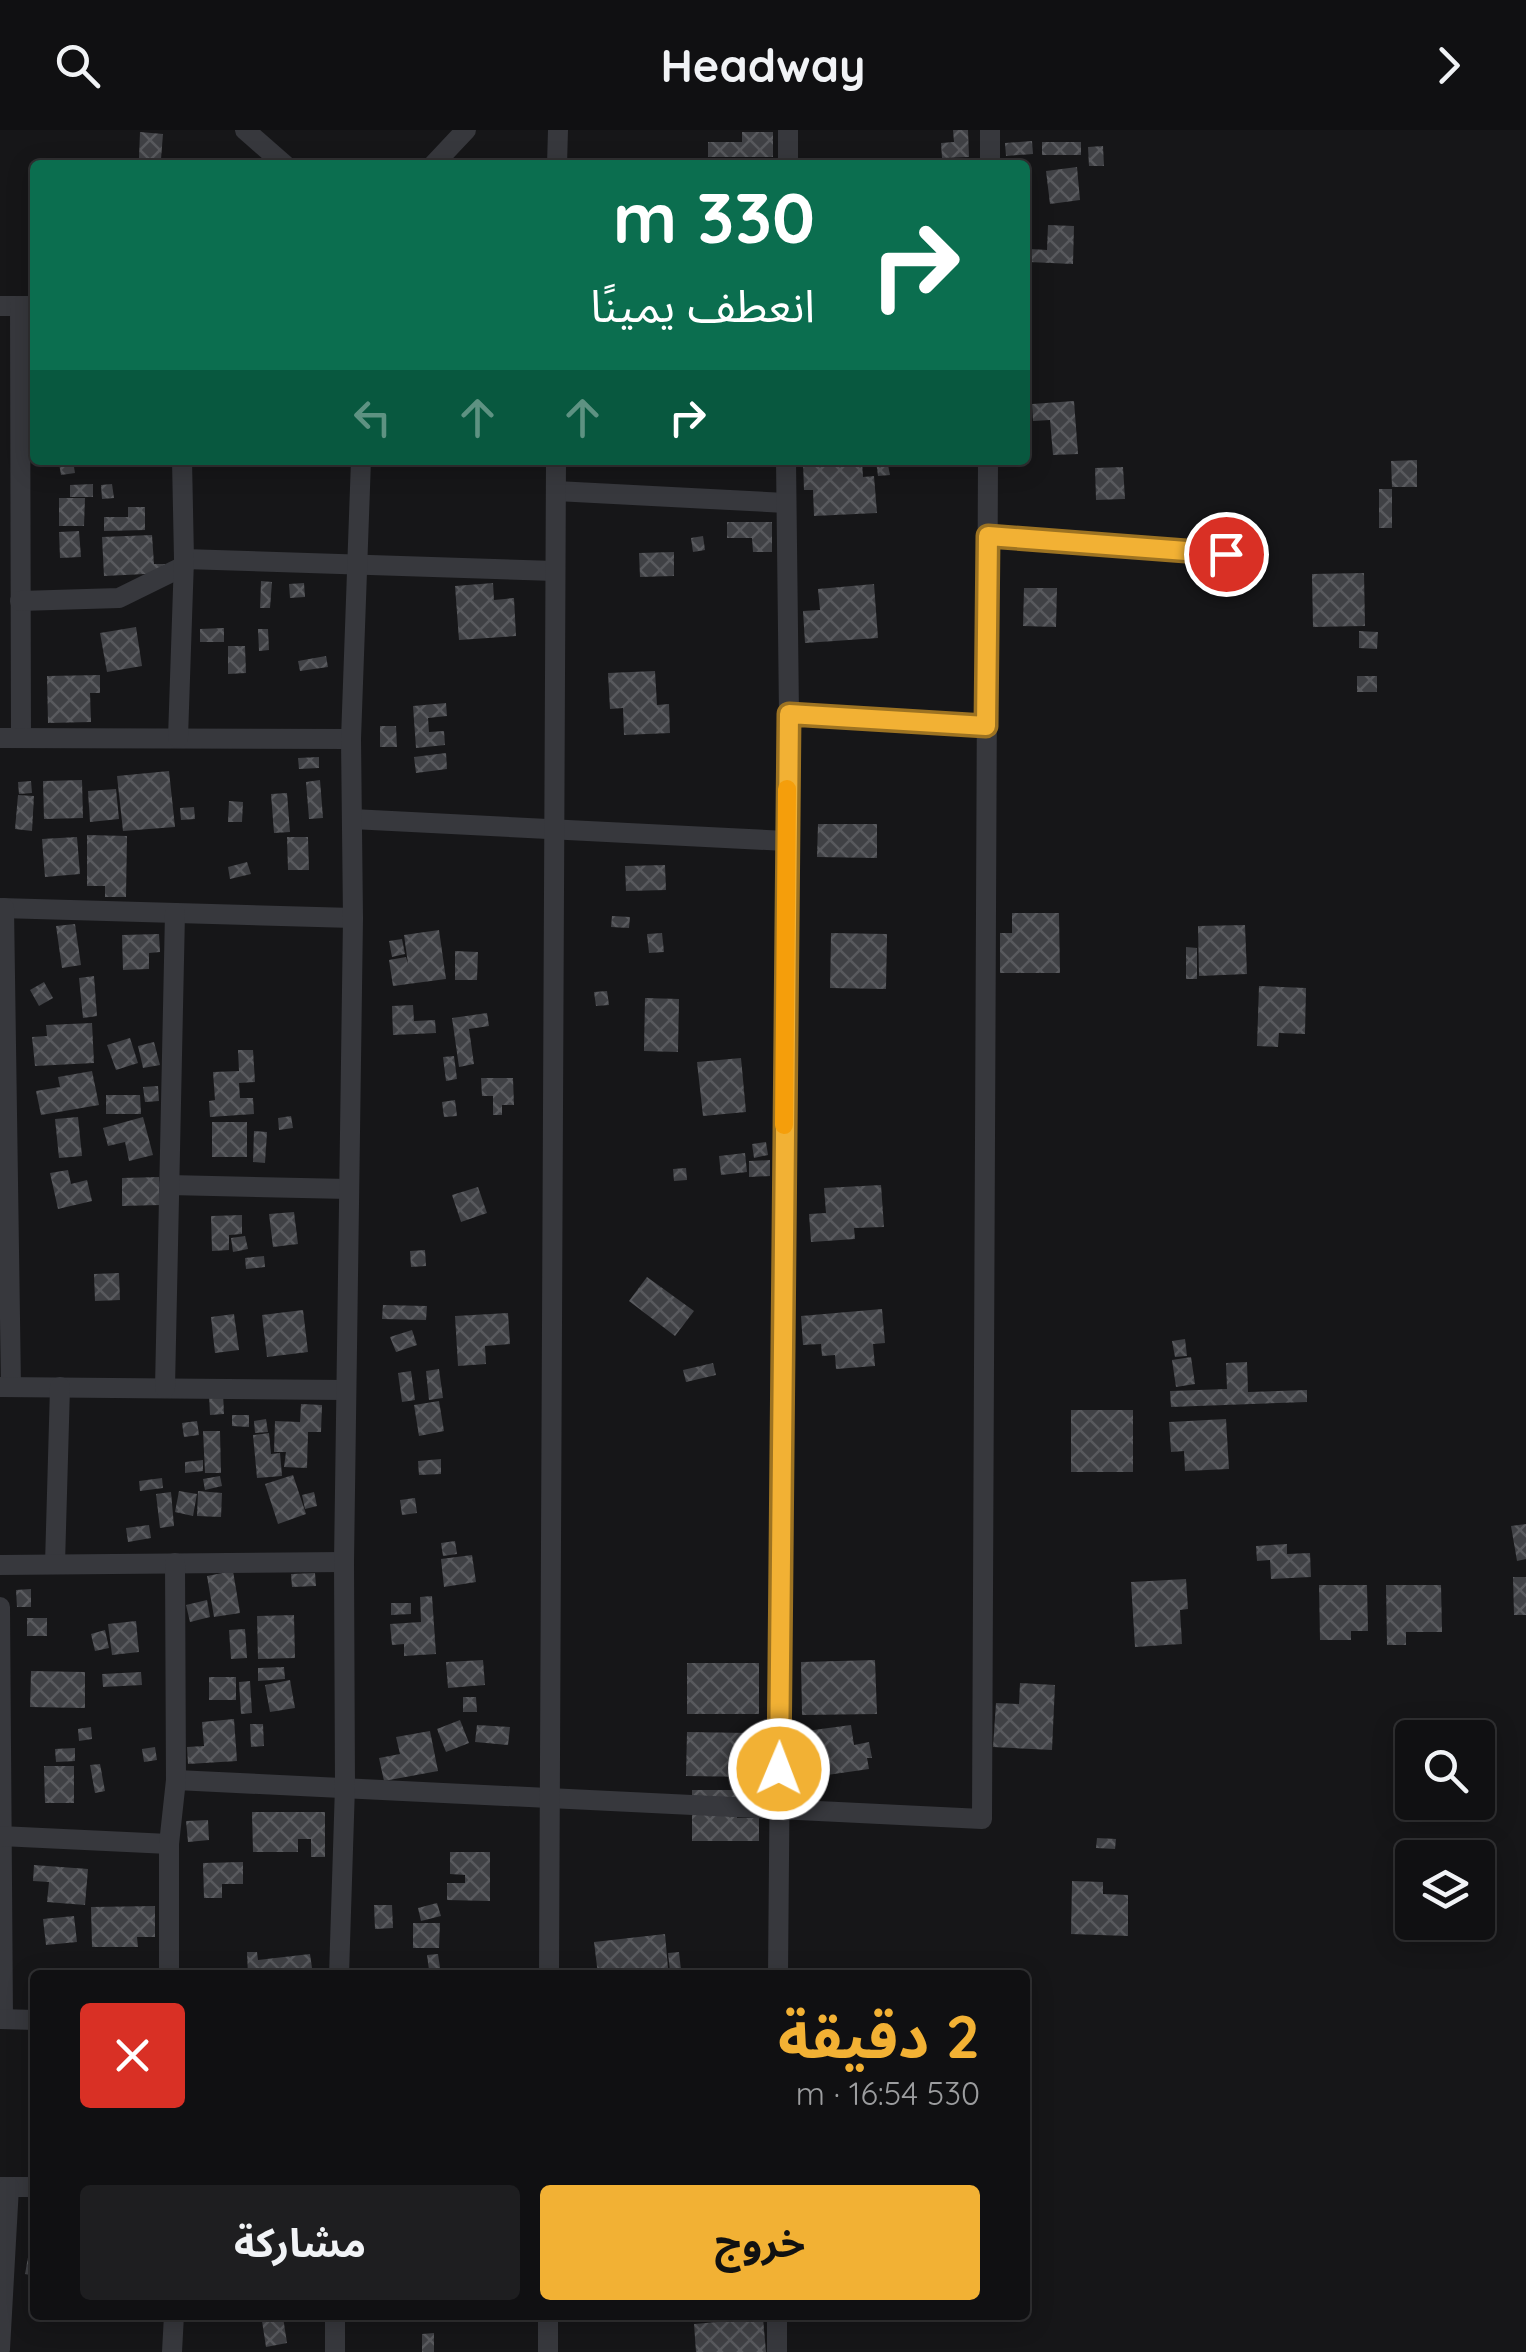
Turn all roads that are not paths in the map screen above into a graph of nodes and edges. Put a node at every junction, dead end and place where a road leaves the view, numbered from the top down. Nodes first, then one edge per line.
1 (245, 130) edge
2 (466, 130) edge
3 (558, 130) edge
4 (788, 130) edge
5 (990, 130) edge
6 (279, 160) edge
7 (438, 160) edge
8 (557, 160) edge
9 (788, 160) edge
10 (990, 160) edge
11 (18, 306) edge
12 (27, 424) edge
13 (182, 465) edge
14 (361, 465) edge
15 (556, 465) edge
16 (786, 465) edge
17 (988, 465) edge
18 (556, 491) junction
19 (786, 503) junction
20 (988, 536) junction
21 (1226, 554) dead end
22 (184, 563) junction
23 (358, 564) junction
24 (556, 570) junction
25 (13, 588) edge
26 (789, 714) junction
27 (986, 726) junction
28 (10, 738) edge
29 (178, 738) junction
30 (351, 739) junction
31 (352, 820) junction
32 (554, 830) junction
33 (786, 841) junction
34 (2, 908) edge
35 (175, 913) junction
36 (352, 918) junction
37 (169, 1185) junction
38 (349, 1189) junction
39 (4, 1205) edge
40 (5, 1387) edge
41 (60, 1387) junction
42 (165, 1388) junction
43 (346, 1390) junction
44 (344, 1562) junction
45 (175, 1563) junction
46 (0, 1564) edge
47 (55, 1564) junction
48 (0, 1607) edge
49 (176, 1780) junction
50 (345, 1786) junction
51 (550, 1796) junction
52 (779, 1808) junction
53 (2, 1836) edge
54 (169, 1844) junction
55 (169, 1970) edge
56 (339, 1970) edge
57 (550, 1970) edge
58 (778, 1970) edge
59 (1, 2019) edge
60 (30, 2020) edge
61 (4, 2187) edge
62 (30, 2187) edge
63 (174, 2320) edge
64 (335, 2320) edge
65 (548, 2320) edge
66 (776, 2320) edge
67 (0, 2349) edge
68 (172, 2352) edge
69 (335, 2352) edge
70 (548, 2352) edge
71 (777, 2352) edge

1 - 6 street
2 - 7 street
3 - 8 street
4 - 9 street
5 - 10 street
11 - 12 street
12 - 25 street
13 - 22 street
14 - 23 street
15 - 18 street
16 - 19 street
17 - 20 street
18 - 19 street
18 - 24 street
19 - 26 street
20 - 21 street
20 - 27 street
22 - 23 street
22 - 25 street
22 - 29 street
23 - 24 street
23 - 30 street
24 - 32 street
25 - 28 street
26 - 27 street
26 - 33 street
27 - 52 street
28 - 29 street
29 - 30 street
30 - 31 street
31 - 32 street
31 - 36 street
32 - 33 street
32 - 51 street
33 - 52 street
34 - 35 street
34 - 39 street
35 - 36 street
35 - 37 street
36 - 38 street
37 - 38 street
37 - 42 street
38 - 43 street
39 - 40 street
40 - 41 street
41 - 42 street
41 - 47 street
42 - 43 street
43 - 44 street
44 - 45 street
44 - 50 street
45 - 47 street
45 - 49 street
46 - 47 street
48 - 53 street
49 - 50 street
49 - 54 street
50 - 51 street
50 - 56 street
51 - 52 street
51 - 57 street
52 - 58 street
53 - 54 street
53 - 59 street
54 - 55 street
59 - 60 street
61 - 62 street
61 - 67 street
63 - 68 street
64 - 69 street
65 - 70 street
66 - 71 street

